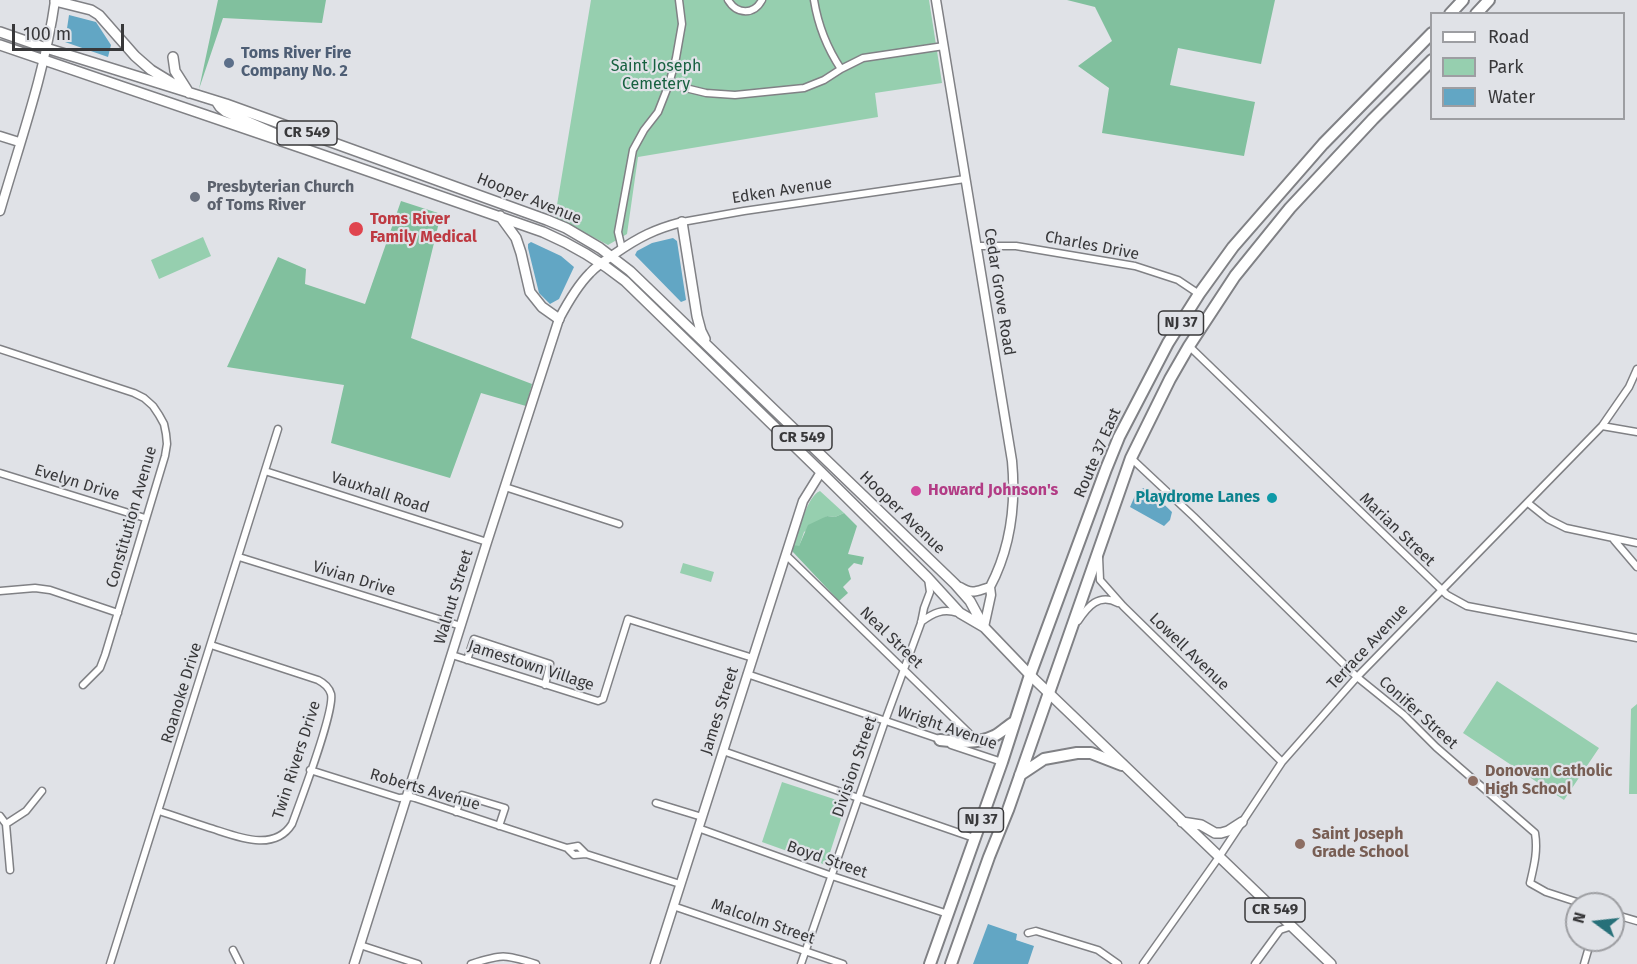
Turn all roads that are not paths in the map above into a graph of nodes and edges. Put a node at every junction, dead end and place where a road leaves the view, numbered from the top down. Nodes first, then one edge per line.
1 (679, 0) edge
2 (728, 0) edge
3 (762, 0) edge
4 (814, 0) edge
5 (936, 0) edge
6 (1463, 0) edge
7 (1489, 0) edge
8 (55, 1) edge
9 (1452, 12) edge
10 (1478, 12) edge
11 (0, 32) edge
12 (1430, 34) edge
13 (0, 45) edge
14 (944, 46) junction
15 (46, 48) junction
16 (173, 57) dead end
17 (43, 60) junction
18 (1430, 61) edge
19 (841, 69) junction
20 (669, 84) junction
21 (189, 93) junction
22 (216, 101) junction
23 (0, 136) edge
24 (20, 142) junction
25 (308, 150) junction
26 (965, 179) junction
27 (0, 211) edge
28 (500, 216) junction
29 (682, 222) junction
30 (976, 246) junction
31 (622, 249) junction
32 (612, 256) junction
33 (601, 263) junction
34 (1199, 294) junction
35 (559, 319) junction
36 (709, 346) junction
37 (1189, 346) junction
38 (0, 349) edge
39 (1637, 369) edge
40 (1602, 426) junction
41 (278, 429) dead end
42 (1637, 432) edge
43 (1131, 458) junction
44 (265, 471) junction
45 (821, 472) junction
46 (0, 473) edge
47 (505, 487) junction
48 (1528, 503) junction
49 (145, 518) junction
50 (619, 525) dead end
51 (1614, 539) junction
52 (487, 542) junction
53 (1637, 543) edge
54 (1099, 550) junction
55 (786, 555) junction
56 (239, 557) junction
57 (1637, 567) edge
58 (928, 578) junction
59 (954, 584) junction
60 (990, 587) junction
61 (0, 591) edge
62 (1441, 591) junction
63 (1123, 606) junction
64 (118, 613) junction
65 (960, 613) junction
66 (921, 623) junction
67 (461, 626) junction
68 (984, 627) junction
69 (1071, 631) junction
70 (1637, 639) edge
71 (211, 645) junction
72 (452, 655) junction
73 (753, 658) junction
74 (467, 660) junction
75 (904, 669) junction
76 (747, 674) junction
77 (1030, 675) junction
78 (1357, 677) junction
79 (83, 685) dead end
80 (544, 685) junction
81 (1048, 692) junction
82 (885, 721) junction
83 (1014, 721) junction
84 (940, 740) junction
85 (976, 741) junction
86 (723, 751) junction
87 (1002, 762) junction
88 (1282, 762) junction
89 (1122, 765) junction
90 (310, 770) junction
91 (1020, 775) junction
92 (42, 791) dead end
93 (407, 798) junction
94 (859, 798) junction
95 (656, 803) dead end
96 (159, 811) junction
97 (456, 812) junction
98 (0, 816) edge
99 (702, 816) junction
100 (1182, 822) junction
101 (1242, 822) junction
102 (6, 824) junction
103 (499, 826) junction
104 (698, 828) junction
105 (974, 838) junction
106 (1219, 857) junction
107 (10, 870) dead end
108 (832, 876) junction
109 (680, 884) junction
110 (1565, 898) edge
111 (673, 906) junction
112 (948, 914) junction
113 (1292, 926) junction
114 (1029, 933) dead end
115 (360, 945) junction
116 (233, 950) dead end
117 (806, 951) junction
118 (110, 964) edge
119 (240, 964) edge
120 (354, 964) edge
121 (418, 964) edge
122 (471, 964) edge
123 (536, 964) edge
124 (655, 964) edge
125 (801, 964) edge
126 (843, 964) edge
127 (930, 964) edge
128 (951, 964) edge
129 (1118, 964) edge
130 (1143, 964) edge
131 (1256, 964) edge
132 (1331, 964) edge

1 - 20 street
2 - 3 street
4 - 19 street
5 - 14 street, Cedar Grove Road
6 - 9 highway
7 - 10 highway
8 - 15 street
8 - 21 main road
11 - 15 main road, Hooper Avenue / CR 549
12 - 34 highway, Route 37 East / NJ 37
13 - 17 main road, Hooper Avenue / CR 549
14 - 19 street
14 - 26 street, Cedar Grove Road
15 - 17 street
15 - 21 main road, Hooper Avenue / CR 549
16 - 21 main road
17 - 24 street
17 - 25 main road, Hooper Avenue / CR 549
18 - 37 highway, Route 37 East / NJ 37
19 - 20 street
20 - 31 street
21 - 22 main road, Hooper Avenue / CR 549
22 - 25 main road
22 - 32 main road, Hooper Avenue / CR 549
23 - 24 street
24 - 27 street
25 - 28 main road, Hooper Avenue / CR 549
26 - 29 street, Edken Avenue
26 - 30 street, Cedar Grove Road
28 - 33 main road, Hooper Avenue / CR 549
28 - 35 main road
29 - 31 street, Edken Avenue
29 - 36 main road
30 - 34 street, Charles Drive
30 - 60 street, Cedar Grove Road
31 - 32 street, Edken Avenue
32 - 33 street, Walnut Street
32 - 36 main road, Hooper Avenue / CR 549
33 - 35 street, Walnut Street
33 - 45 main road, Hooper Avenue / CR 549
34 - 77 highway, Route 37 East / NJ 37
35 - 47 street, Walnut Street
36 - 59 main road, Hooper Avenue / CR 549
37 - 43 highway, Route 37 East / NJ 37
37 - 62 street, Marian Street
38 - 49 street, Constitution Avenue
39 - 40 street, Terrace Avenue
40 - 42 street
40 - 48 street, Terrace Avenue
41 - 44 street, Roanoke Drive
43 - 54 highway, Route 37 East / NJ 37
43 - 78 street, Conifer Street
44 - 52 street, Vauxhall Road
44 - 56 street, Roanoke Drive
45 - 55 street, James Street
45 - 58 main road, Hooper Avenue / CR 549
46 - 49 street, Evelyn Drive
47 - 50 street
47 - 52 street, Walnut Street
48 - 51 street
48 - 62 street, Terrace Avenue
49 - 64 street, Constitution Avenue
51 - 53 street
51 - 57 street
52 - 67 street, Walnut Street
54 - 63 street, Lowell Avenue
54 - 69 highway, Route 37 East / NJ 37
55 - 73 street, James Street
55 - 75 street, Neal Street
56 - 67 street, Vivian Drive
56 - 71 street, Roanoke Drive
58 - 65 main road, Hooper Avenue / CR 549
58 - 66 street, Division Street
59 - 60 street
59 - 68 main road, Hooper Avenue / CR 549
60 - 68 street, Cedar Grove Road
61 - 64 street
62 - 70 street, Marian Street
62 - 78 street, Terrace Avenue
63 - 69 street
63 - 88 street, Lowell Avenue
64 - 79 street, Constitution Avenue
65 - 66 street
65 - 68 main road, Hooper Avenue / CR 549
66 - 75 street, Division Street
67 - 72 street, Walnut Street
68 - 77 main road, Hooper Avenue / CR 549
69 - 81 highway, Route 37 East / NJ 37
71 - 90 street, Twin Rivers Drive
71 - 96 street, Roanoke Drive
72 - 74 street, Jamestown Village
72 - 93 street, Walnut Street
73 - 76 street, James Street
73 - 80 street, Jamestown Village
74 - 80 street, Jamestown Village
74 - 80 street
75 - 82 street, Division Street
75 - 85 street, Neal Street
76 - 82 street, Wright Avenue
76 - 86 street, James Street
77 - 81 main road, Hooper Avenue / CR 549
77 - 83 highway, Route 37 East / NJ 37
78 - 88 street, Terrace Avenue
78 - 110 street, Conifer Street
81 - 89 main road, Hooper Avenue / CR 549
81 - 91 highway, Route 37 East / NJ 37
82 - 84 street, Wright Avenue
82 - 94 street, Division Street
83 - 85 highway
83 - 87 highway, Route 37 East / NJ 37
84 - 85 highway
84 - 87 street, Wright Avenue
86 - 94 street
86 - 99 street, James Street
87 - 105 highway, Route 37 East / NJ 37
88 - 101 street, Terrace Avenue
89 - 91 highway
89 - 100 main road, Hooper Avenue / CR 549
90 - 93 street, Roberts Avenue
90 - 96 street, Twin Rivers Drive
91 - 128 highway, Route 37 East / NJ 37
92 - 102 street
93 - 97 street, Roberts Avenue
93 - 115 street, Walnut Street
94 - 105 street
94 - 108 street, Division Street
95 - 99 street
96 - 118 street, Roanoke Drive
97 - 103 street, Roberts Avenue
97 - 103 street
98 - 102 street
99 - 104 street, James Street
100 - 101 main road
100 - 106 main road, Hooper Avenue / CR 549
101 - 106 street, Terrace Avenue
102 - 107 street
103 - 109 street, Roberts Avenue
104 - 108 street, Boyd Street
104 - 109 street, James Street
105 - 112 highway, Route 37 East / NJ 37
106 - 113 main road, Hooper Avenue / CR 549
106 - 130 street, Terrace Avenue
108 - 112 street, Boyd Street
108 - 117 street, Division Street
109 - 111 street, James Street
111 - 117 street, Malcolm Street
111 - 124 street, James Street
112 - 127 highway, Route 37 East / NJ 37
113 - 131 street
113 - 132 main road, Hooper Avenue / CR 549
114 - 129 street
115 - 120 street, Walnut Street
115 - 121 street
116 - 119 street
117 - 125 street, Division Street
117 - 126 street, Malcolm Street
122 - 123 street

